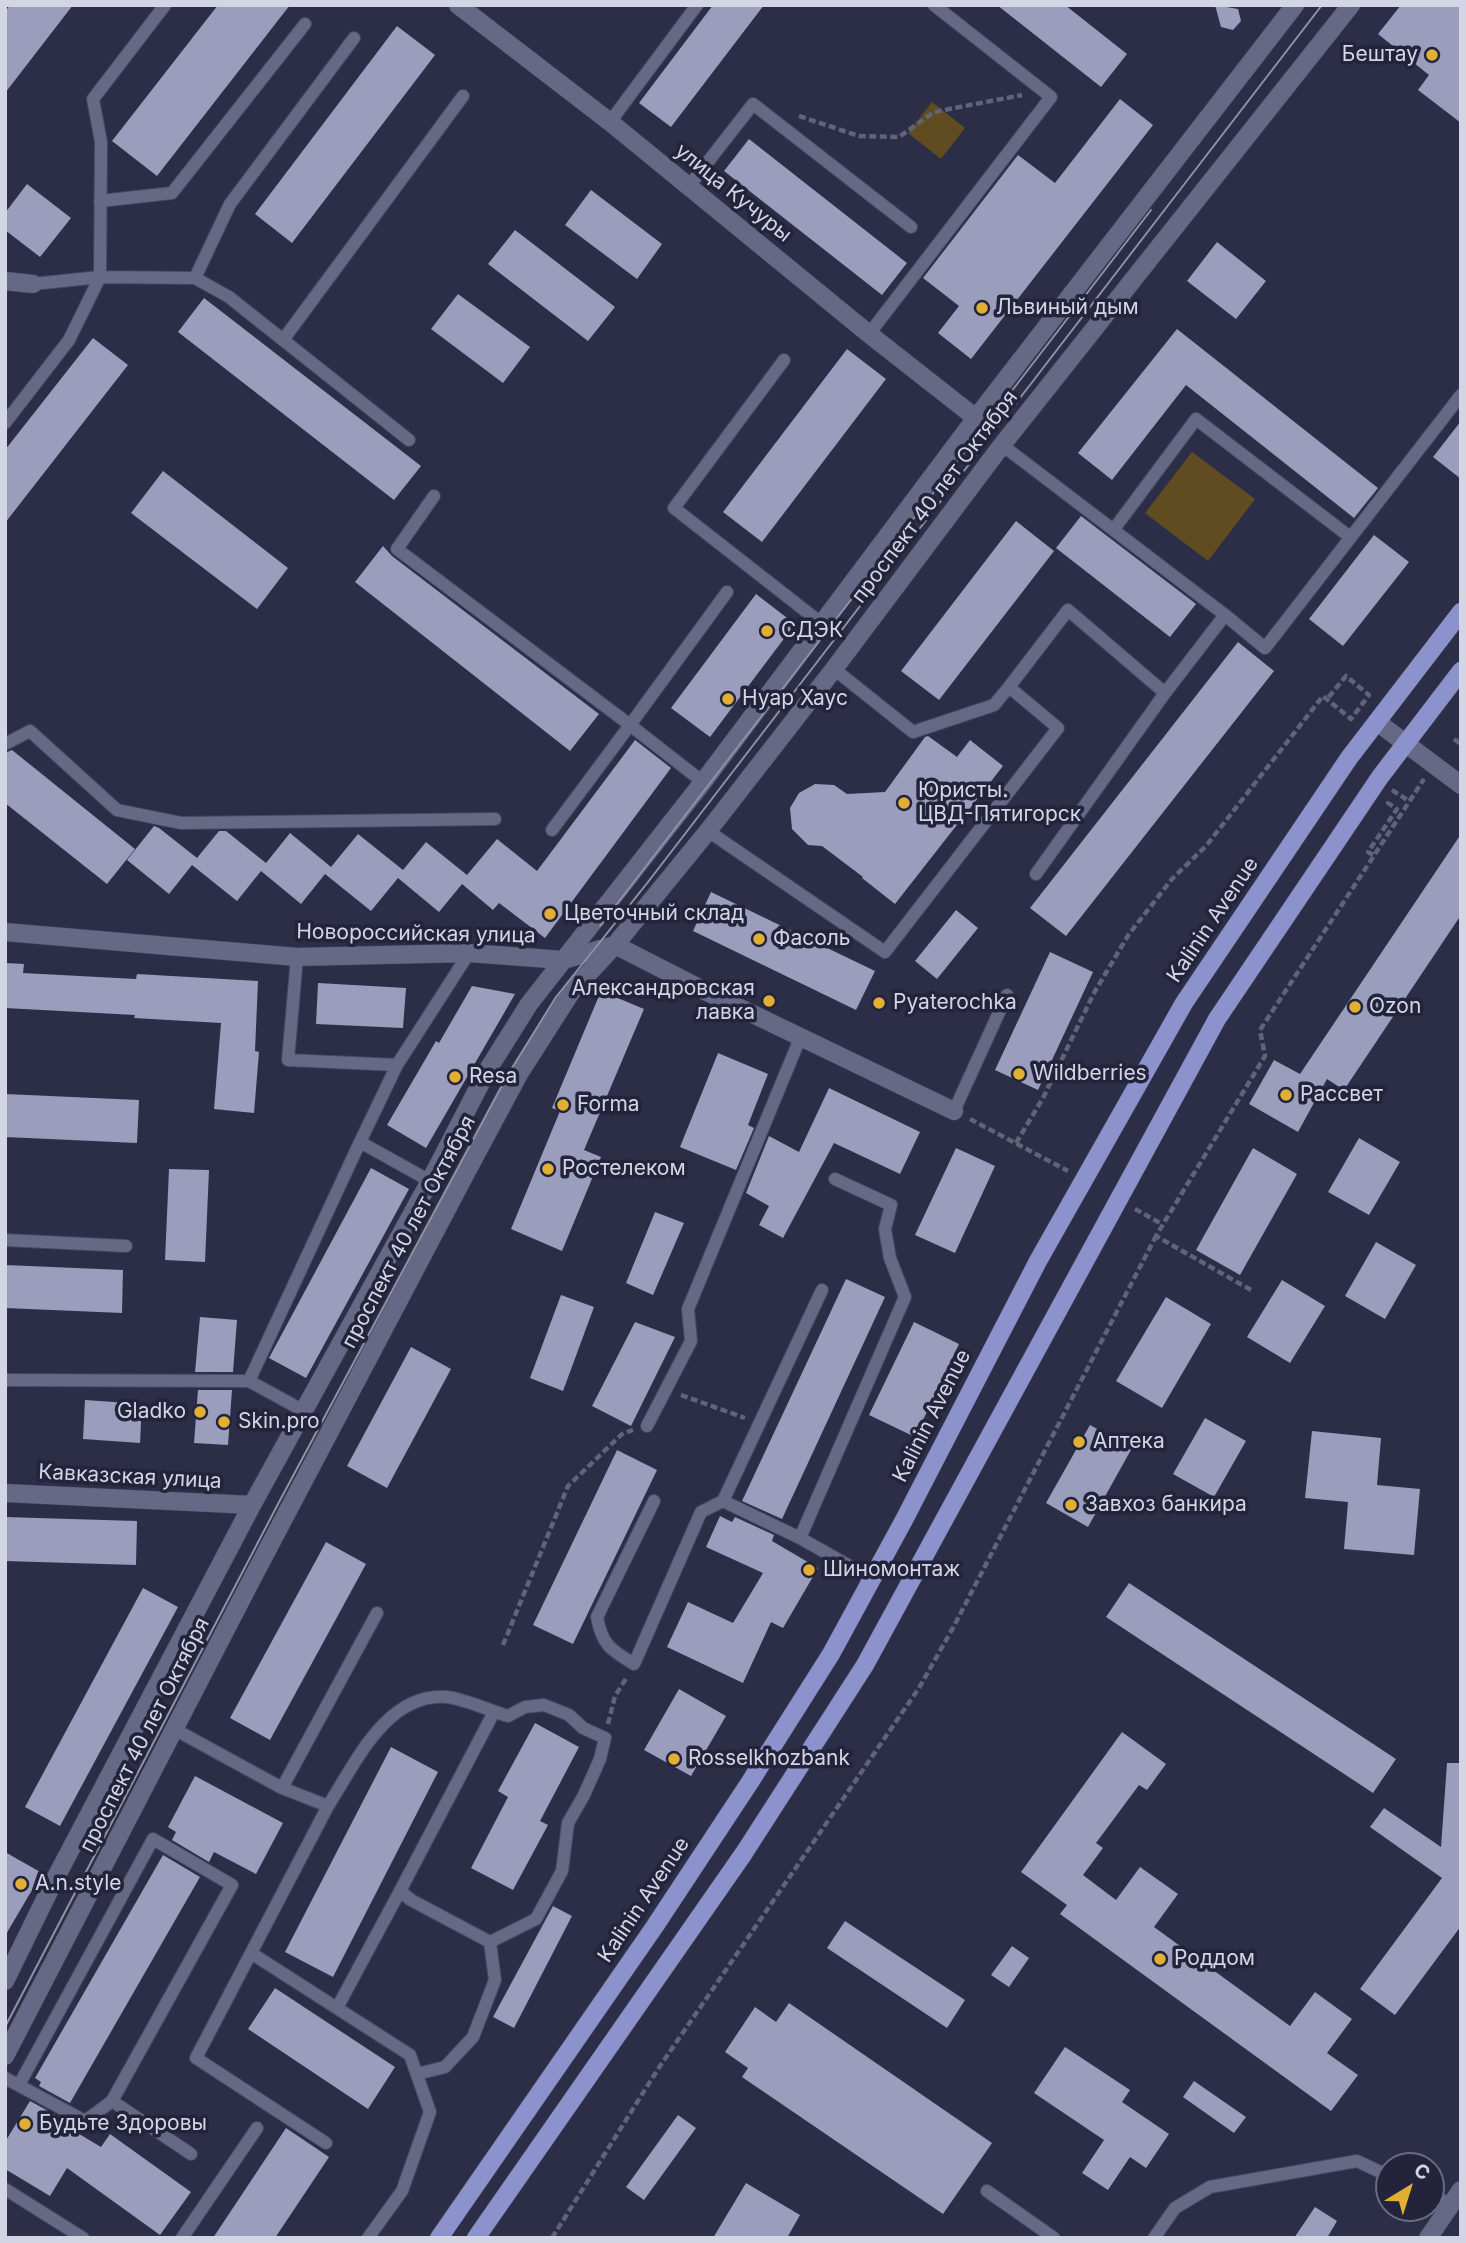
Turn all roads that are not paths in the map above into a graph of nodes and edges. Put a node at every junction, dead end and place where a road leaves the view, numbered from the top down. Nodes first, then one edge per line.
1 (165, 5) edge
2 (458, 5) edge
3 (697, 5) edge
4 (934, 5) edge
5 (1295, 5) edge
6 (1351, 5) edge
7 (305, 24) dead end
8 (354, 38) dead end
9 (463, 96) dead end
10 (610, 122) junction
11 (689, 186) junction
12 (100, 201) junction
13 (911, 227) dead end
14 (100, 277) junction
15 (195, 278) junction
16 (5, 281) edge
17 (33, 284) joint
18 (869, 334) junction
19 (283, 340) junction
20 (784, 360) dead end
21 (1461, 394) edge
22 (976, 418) junction
23 (5, 424) edge
24 (409, 440) dead end
25 (1002, 445) junction
26 (434, 496) dead end
27 (1114, 529) junction
28 (1350, 537) junction
29 (727, 592) dead end
30 (1461, 612) edge
31 (1225, 615) junction
32 (821, 623) junction
33 (834, 669) junction
34 (1461, 671) edge
35 (1009, 687) junction
36 (1165, 693) junction
37 (1377, 722) junction
38 (630, 725) junction
39 (5, 744) edge
40 (1405, 744) junction
41 (703, 782) junction
42 (1461, 785) edge
43 (495, 819) dead end
44 (552, 830) dead end
45 (708, 831) junction
46 (1036, 874) dead end
47 (5, 932) edge
48 (615, 945) junction
49 (469, 954) junction
50 (297, 957) junction
51 (563, 960) junction
52 (1007, 995) dead end
53 (801, 1036) junction
54 (397, 1065) junction
55 (954, 1111) joint
56 (360, 1142) junction
57 (835, 1179) dead end
58 (430, 1181) junction
59 (5, 1240) edge
60 (126, 1247) dead end
61 (822, 1290) dead end
62 (5, 1380) edge
63 (249, 1381) junction
64 (304, 1411) junction
65 (647, 1426) dead end
66 (5, 1493) edge
67 (654, 1501) dead end
68 (723, 1501) junction
69 (252, 1506) junction
70 (800, 1538) junction
71 (871, 1578) junction
72 (377, 1613) dead end
73 (494, 1712) junction
74 (174, 1728) junction
75 (282, 1788) junction
76 (328, 1806) junction
77 (400, 1891) junction
78 (490, 1942) junction
79 (251, 1952) junction
80 (5, 1982) edge
81 (337, 2008) junction
82 (5, 2056) edge
83 (417, 2074) junction
84 (5, 2078) edge
85 (19, 2085) junction
86 (113, 2101) junction
87 (257, 2128) dead end
88 (326, 2143) dead end
89 (191, 2154) dead end
90 (1375, 2169) edge
91 (5, 2189) edge
92 (987, 2192) dead end
93 (1458, 2200) edge
94 (83, 2238) edge
95 (182, 2238) edge
96 (368, 2238) edge
97 (439, 2238) edge
98 (476, 2238) edge
99 (1054, 2238) edge
100 (1153, 2238) edge
101 (1428, 2238) edge

1 - 12 lane
2 - 10 street, улица Кучуры
3 - 10 lane
4 - 18 lane
5 - 22 street, проспект 40 лет Октября
6 - 25 street, проспект 40 лет Октября
7 - 12 lane
8 - 15 lane
9 - 19 lane
10 - 11 street, улица Кучуры
11 - 13 lane
11 - 18 street, улица Кучуры
12 - 14 lane
14 - 15 lane
14 - 17 lane
14 - 23 lane
15 - 19 lane
16 - 17 street
18 - 22 street, улица Кучуры
19 - 24 lane
20 - 32 lane
21 - 28 lane
22 - 32 street, проспект 40 лет Октября
25 - 27 lane
25 - 33 street, проспект 40 лет Октября
26 - 38 lane
27 - 28 lane
27 - 31 lane
28 - 31 lane
29 - 38 lane
30 - 37 main road, Kalinin Avenue
31 - 36 lane
32 - 41 street, проспект 40 лет Октября
33 - 35 lane
33 - 45 street, проспект 40 лет Октября
34 - 40 main road
35 - 36 lane
35 - 45 lane
36 - 46 lane
37 - 40 street
37 - 71 main road, Kalinin Avenue
38 - 41 lane
38 - 44 lane
39 - 43 lane
40 - 42 street
40 - 98 main road
41 - 51 street, проспект 40 лет Октября
45 - 48 street, проспект 40 лет Октября
47 - 50 street, Новороссийская улица
48 - 51 street, Новороссийская улица
48 - 53 street
48 - 74 street, проспект 40 лет Октября
49 - 50 street, Новороссийская улица
49 - 51 street, Новороссийская улица
49 - 54 lane
50 - 54 lane
51 - 58 street, проспект 40 лет Октября
52 - 55 lane
53 - 55 street
53 - 65 lane
54 - 56 lane
56 - 58 lane
56 - 63 lane
57 - 70 lane
58 - 64 street, проспект 40 лет Октября
59 - 60 lane
61 - 68 lane
62 - 63 lane
63 - 64 lane
64 - 69 street, проспект 40 лет Октября
66 - 69 street, Кавказская улица
67 - 68 lane
68 - 70 lane
69 - 80 street, проспект 40 лет Октября
70 - 71 lane
71 - 97 main road, Kalinin Avenue
72 - 75 lane
73 - 76 lane
73 - 77 lane
73 - 78 lane
74 - 75 lane
74 - 82 street, проспект 40 лет Октября
75 - 76 lane
76 - 79 lane
77 - 78 lane
77 - 81 lane
78 - 83 lane
79 - 81 lane
79 - 88 lane
81 - 83 lane
83 - 96 lane
84 - 85 lane
85 - 86 lane
85 - 86 lane
86 - 89 lane
87 - 95 lane
90 - 100 lane
91 - 94 lane
92 - 99 lane
93 - 101 street

